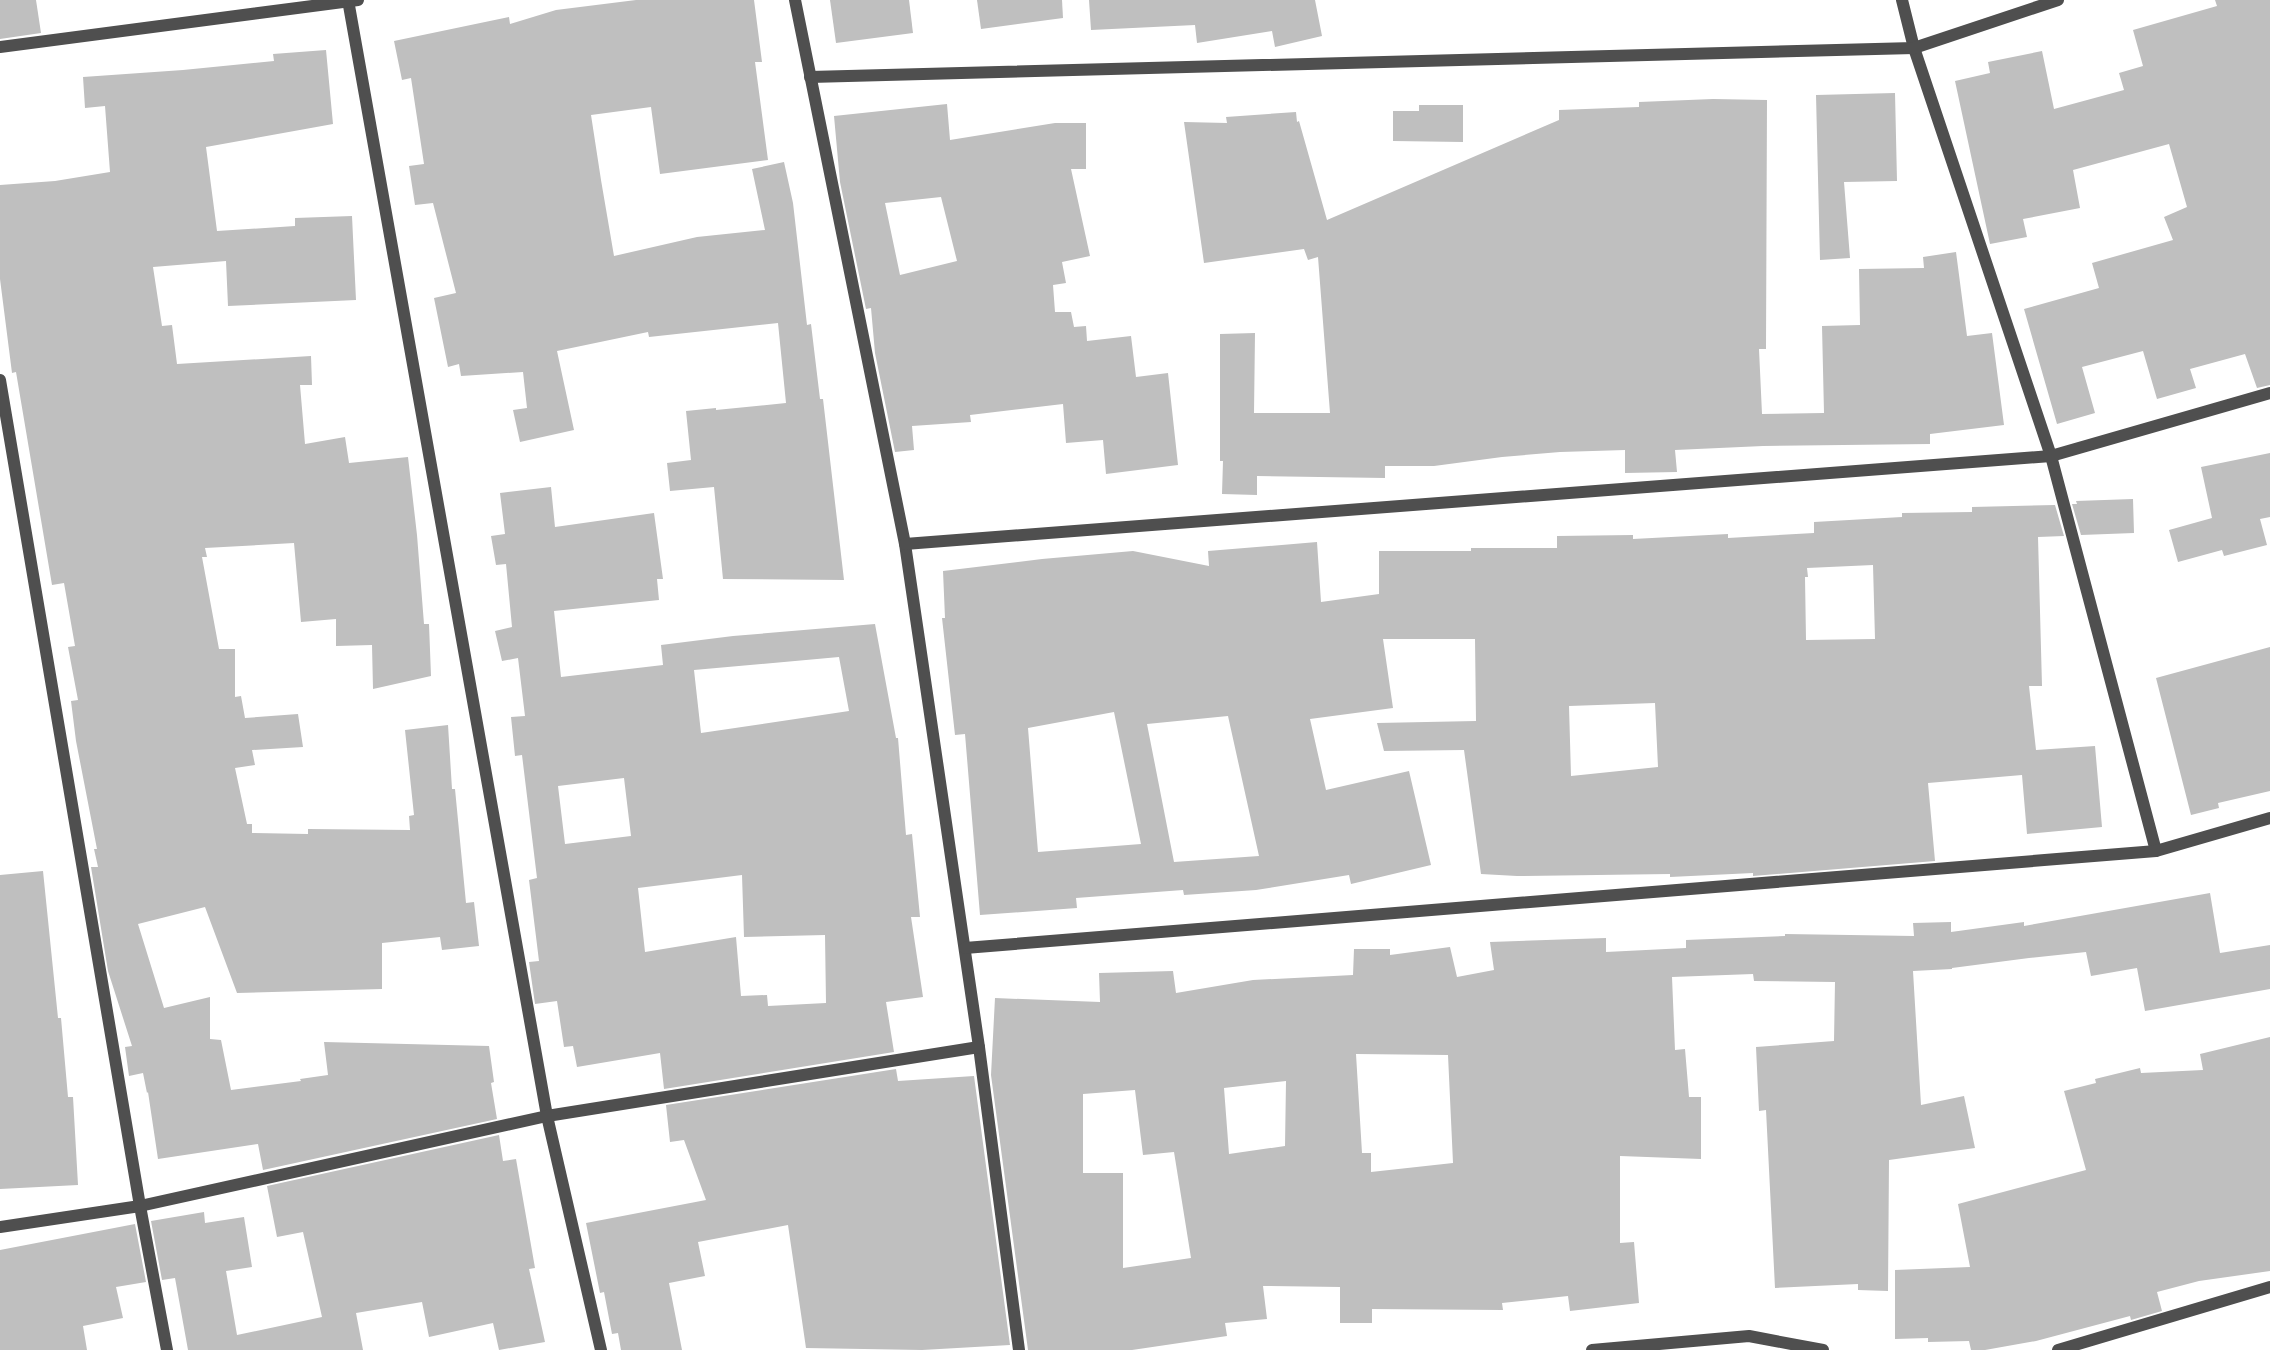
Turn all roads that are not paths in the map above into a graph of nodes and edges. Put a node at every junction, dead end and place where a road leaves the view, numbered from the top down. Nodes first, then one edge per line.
1 (348, 0) edge
2 (358, 0) edge
3 (795, 0) edge
4 (1902, 0) edge
5 (2058, 0) edge
6 (0, 46) edge
7 (1914, 48) junction
8 (810, 77) junction
9 (0, 380) edge
10 (2270, 393) edge
11 (2051, 456) junction
12 (905, 544) junction
13 (2270, 818) edge
14 (2156, 851) junction
15 (965, 948) junction
16 (979, 1047) junction
17 (547, 1116) junction
18 (140, 1206) junction
19 (0, 1227) edge
20 (2270, 1287) edge
21 (167, 1350) edge
22 (600, 1350) edge
23 (1019, 1350) edge
24 (1592, 1350) edge
25 (1823, 1350) edge
26 (2058, 1350) edge

1 - 2 street
1 - 6 street
1 - 17 street
3 - 8 street
4 - 7 street
5 - 7 street
7 - 8 street
7 - 11 street
8 - 12 street
9 - 18 street
10 - 11 street
11 - 12 street
11 - 14 street
12 - 15 street
13 - 14 street
14 - 15 street
15 - 16 street
16 - 17 street
16 - 23 street
17 - 18 street
17 - 22 street
18 - 19 street
18 - 21 street
20 - 26 street
24 - 25 street

